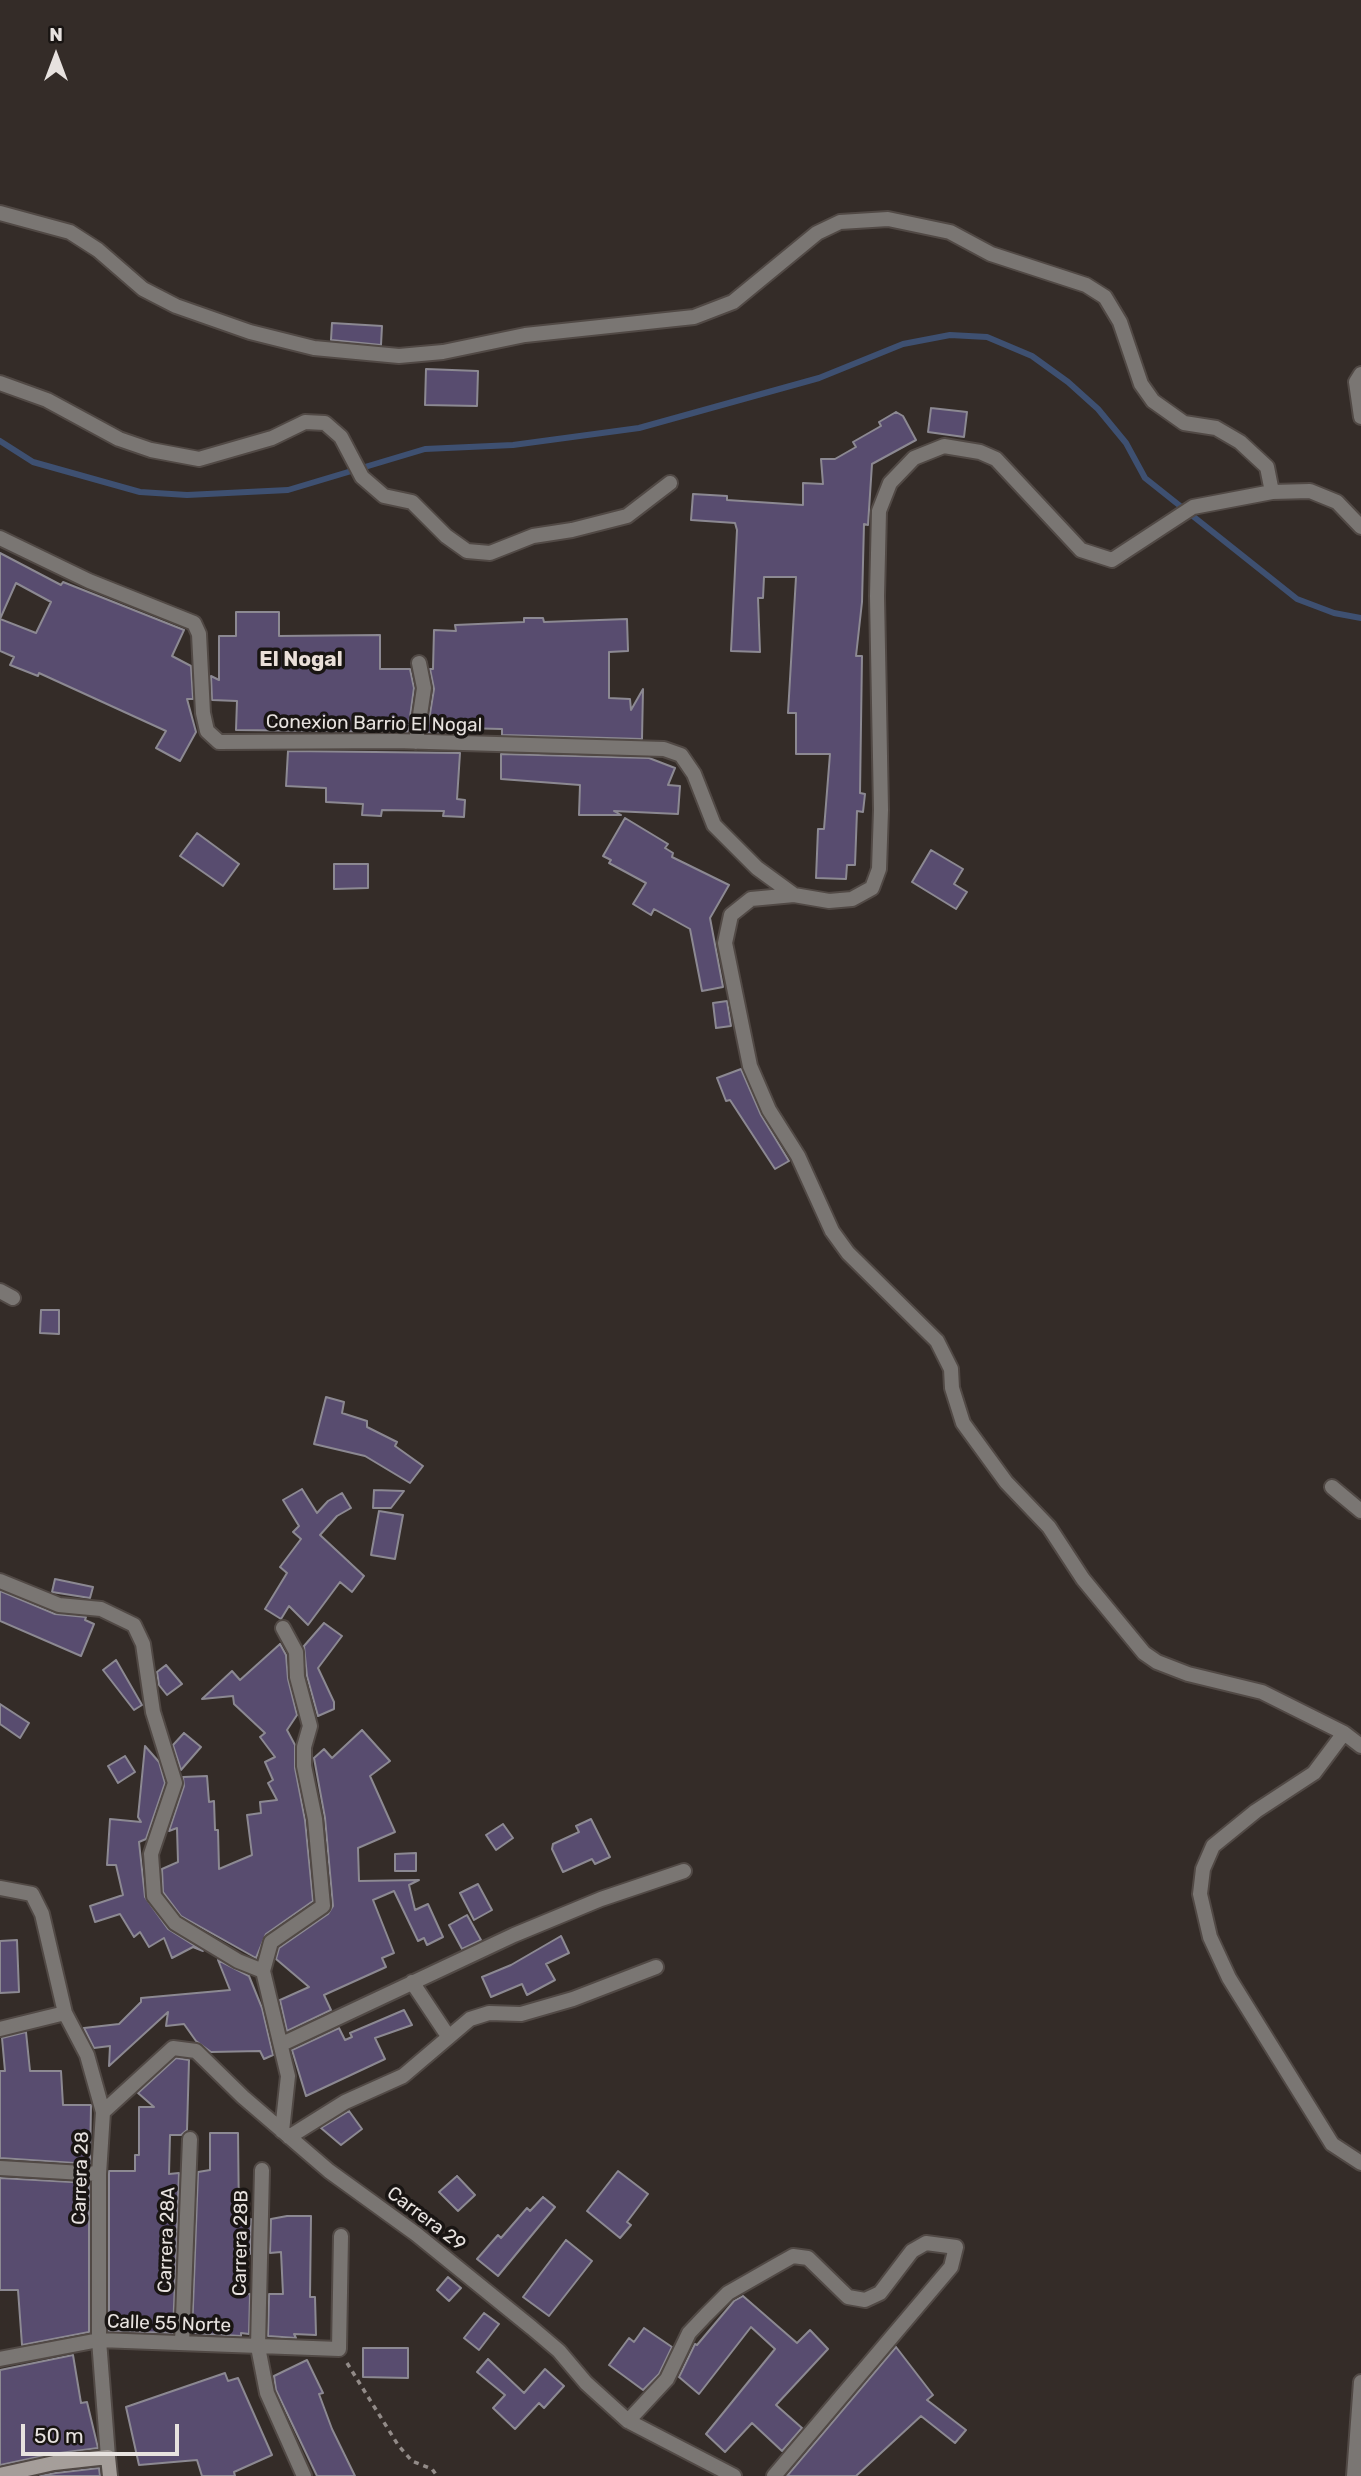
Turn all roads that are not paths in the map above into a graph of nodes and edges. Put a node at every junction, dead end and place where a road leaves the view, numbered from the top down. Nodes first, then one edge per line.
1 (0, 214) edge
2 (1361, 374) edge
3 (0, 383) edge
4 (1361, 416) edge
5 (670, 483) dead end
6 (1272, 492) junction
7 (1361, 527) edge
8 (0, 538) edge
9 (419, 663) dead end
10 (416, 742) junction
11 (794, 895) junction
12 (1332, 1487) dead end
13 (1361, 1511) edge
14 (0, 1581) edge
15 (284, 1628) dead end
16 (1344, 1733) junction
17 (1361, 1746) edge
18 (684, 1871) dead end
19 (0, 1888) edge
20 (656, 1967) dead end
21 (263, 1971) junction
22 (412, 1982) junction
23 (65, 2013) junction
24 (0, 2029) edge
25 (448, 2036) junction
26 (282, 2044) junction
27 (103, 2112) junction
28 (285, 2134) junction
29 (190, 2139) dead end
30 (1361, 2164) edge
31 (0, 2168) edge
32 (262, 2170) dead end
33 (99, 2174) junction
34 (341, 2236) dead end
35 (99, 2340) junction
36 (182, 2343) junction
37 (258, 2347) junction
38 (0, 2359) edge
39 (1361, 2382) edge
40 (628, 2421) junction
41 (108, 2457) junction
42 (0, 2475) edge
43 (110, 2476) edge
44 (304, 2476) edge
45 (734, 2476) edge
46 (774, 2476) edge
47 (1354, 2476) edge

1 - 6 street
2 - 4 street
3 - 5 street
6 - 7 street
6 - 11 street
8 - 10 street, Conexion Barrio El Nogal
9 - 10 street
10 - 11 street, Conexion Barrio El Nogal
11 - 16 street
12 - 13 street
14 - 21 street
15 - 21 street
16 - 17 street
16 - 30 street
18 - 22 street
19 - 23 street, Carrera 28
20 - 25 street
21 - 26 street
22 - 25 street
22 - 26 street
23 - 24 street
23 - 27 street, Carrera 28
25 - 28 street
26 - 28 street
27 - 28 street, Carrera 29
27 - 33 street, Carrera 28
28 - 40 street, Carrera 29
29 - 36 street, Carrera 28A
31 - 33 street
32 - 37 street, Carrera 28B
33 - 35 street, Carrera 28
34 - 37 street, Calle 55 Norte
35 - 36 street, Calle 55 Norte
35 - 38 street, Calle 55 Norte
35 - 41 street, Carrera 28
36 - 37 street, Calle 55 Norte
37 - 44 street, Carrera 28B
39 - 47 street
40 - 45 street, Carrera 29
40 - 46 street
41 - 42 street
41 - 43 street, Carrera 28

